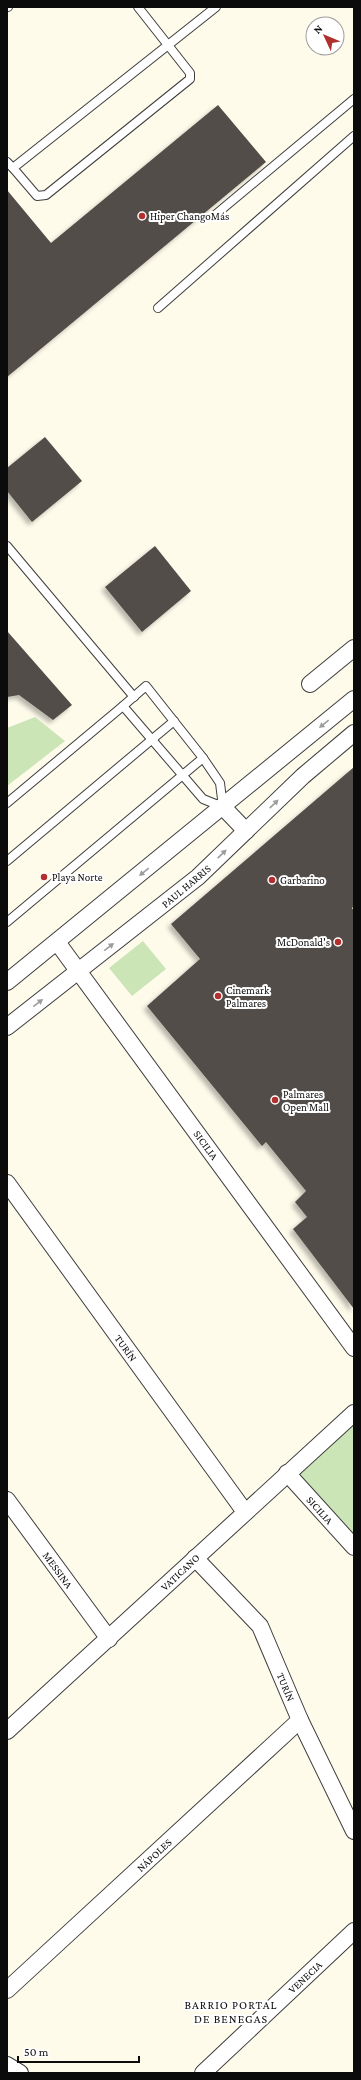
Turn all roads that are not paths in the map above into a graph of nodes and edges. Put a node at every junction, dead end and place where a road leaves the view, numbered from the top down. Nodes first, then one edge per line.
1 (138, 7) edge
2 (216, 7) edge
3 (168, 46) junction
4 (354, 99) edge
5 (354, 136) edge
6 (7, 162) edge
7 (13, 168) junction
8 (215, 215) dead end
9 (158, 308) dead end
10 (7, 546) edge
11 (354, 648) edge
12 (310, 684) dead end
13 (134, 697) junction
14 (354, 699) edge
15 (123, 706) junction
16 (174, 721) junction
17 (354, 733) edge
18 (153, 740) junction
19 (203, 758) junction
20 (183, 775) junction
21 (7, 803) edge
22 (223, 807) junction
23 (246, 832) junction
24 (7, 861) edge
25 (7, 922) edge
26 (57, 942) junction
27 (78, 971) junction
28 (7, 982) edge
29 (7, 1027) edge
30 (7, 1184) edge
31 (354, 1348) edge
32 (353, 1416) edge
33 (287, 1473) junction
34 (7, 1500) edge
35 (245, 1512) junction
36 (354, 1547) edge
37 (195, 1558) junction
38 (109, 1639) junction
39 (300, 1720) junction
40 (7, 1731) edge
41 (354, 1831) edge
42 (354, 1931) edge
43 (7, 1990) edge
44 (7, 2065) edge
45 (20, 2073) edge
46 (203, 2073) edge

1 - 3 lane
2 - 3 lane
3 - 7 lane
3 - 7 lane
4 - 8 lane
5 - 9 lane
6 - 7 lane
10 - 13 lane
11 - 12 street
13 - 15 lane
13 - 16 lane
14 -> 22 street
15 - 18 lane
15 - 21 lane
16 - 18 lane
16 - 19 lane
23 -> 17 street, PAUL HARRIS
18 - 20 lane
18 - 24 lane
19 - 20 lane
19 - 22 lane
20 - 22 lane
20 - 25 lane
22 - 23 street
22 -> 26 street
27 -> 23 street, PAUL HARRIS
26 - 27 street, SICILIA
26 - 28 street
29 -> 27 street, PAUL HARRIS
27 - 31 street, SICILIA
30 - 35 street, TURÍN
32 - 33 street, VATICANO
33 - 35 street, VATICANO
33 - 36 street, SICILIA
34 - 38 street, MESSINA
35 - 37 street, VATICANO
37 - 38 street, VATICANO
37 - 39 street, TURÍN
38 - 40 street, VATICANO
39 - 41 street, TURÍN
39 - 43 street, NÁPOLES
42 - 46 street, VENECIA
44 - 45 street

